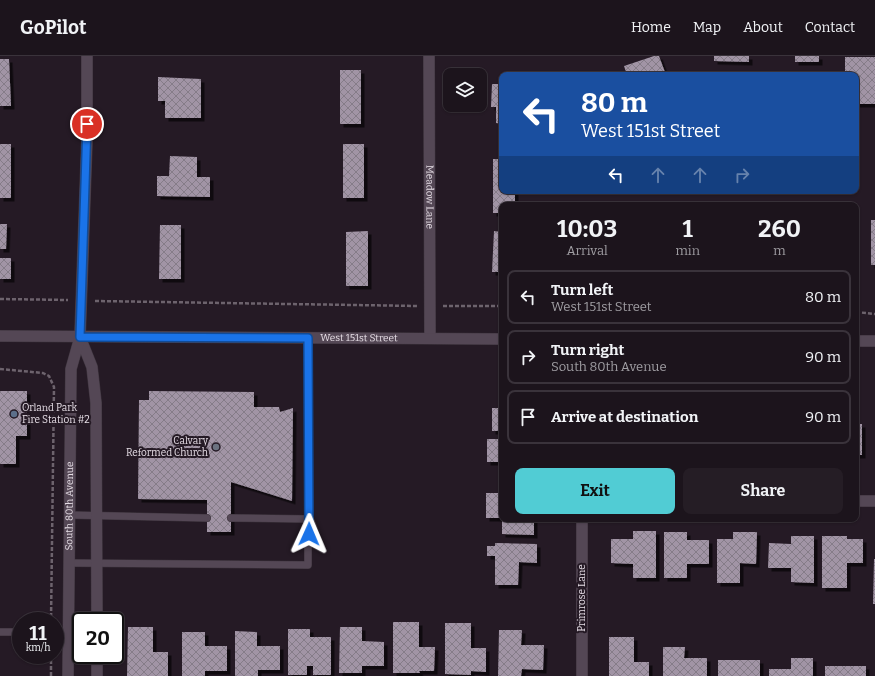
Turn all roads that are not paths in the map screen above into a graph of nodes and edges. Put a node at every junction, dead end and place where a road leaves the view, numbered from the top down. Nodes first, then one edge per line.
1 (87, 56) edge
2 (429, 56) edge
3 (0, 336) edge
4 (80, 337) junction
5 (308, 338) junction
6 (430, 338) junction
7 (499, 339) edge
8 (859, 341) edge
9 (875, 341) edge
10 (859, 501) edge
11 (875, 501) edge
12 (70, 515) junction
13 (97, 515) junction
14 (207, 518) dead end
15 (231, 518) dead end
16 (309, 519) junction
17 (582, 522) edge
18 (69, 563) junction
19 (97, 564) junction
20 (97, 612) edge
21 (0, 632) edge
22 (12, 632) edge
23 (64, 632) edge
24 (69, 632) junction
25 (97, 664) edge
26 (68, 676) edge
27 (96, 676) edge
28 (582, 676) edge

1 - 4 street, South 80th Avenue
2 - 6 street, Meadow Lane
3 - 4 street, West 151st Street
4 - 5 street, West 151st Street
4 - 12 street, South 80th Avenue
4 - 13 street, South 80th Avenue
5 - 6 street, West 151st Street
5 - 16 lane
6 - 7 street, West 151st Street
8 - 9 street
10 - 11 street
12 - 13 lane
12 - 18 street, South 80th Avenue
13 - 14 lane
13 - 19 street, South 80th Avenue
15 - 16 lane
16 - 19 lane
17 - 28 street, Primrose Lane
18 - 19 lane
18 - 24 street, South 80th Avenue
19 - 20 street, South 80th Avenue
21 - 22 lane
23 - 24 lane
24 - 26 street, South 80th Avenue
25 - 27 street

